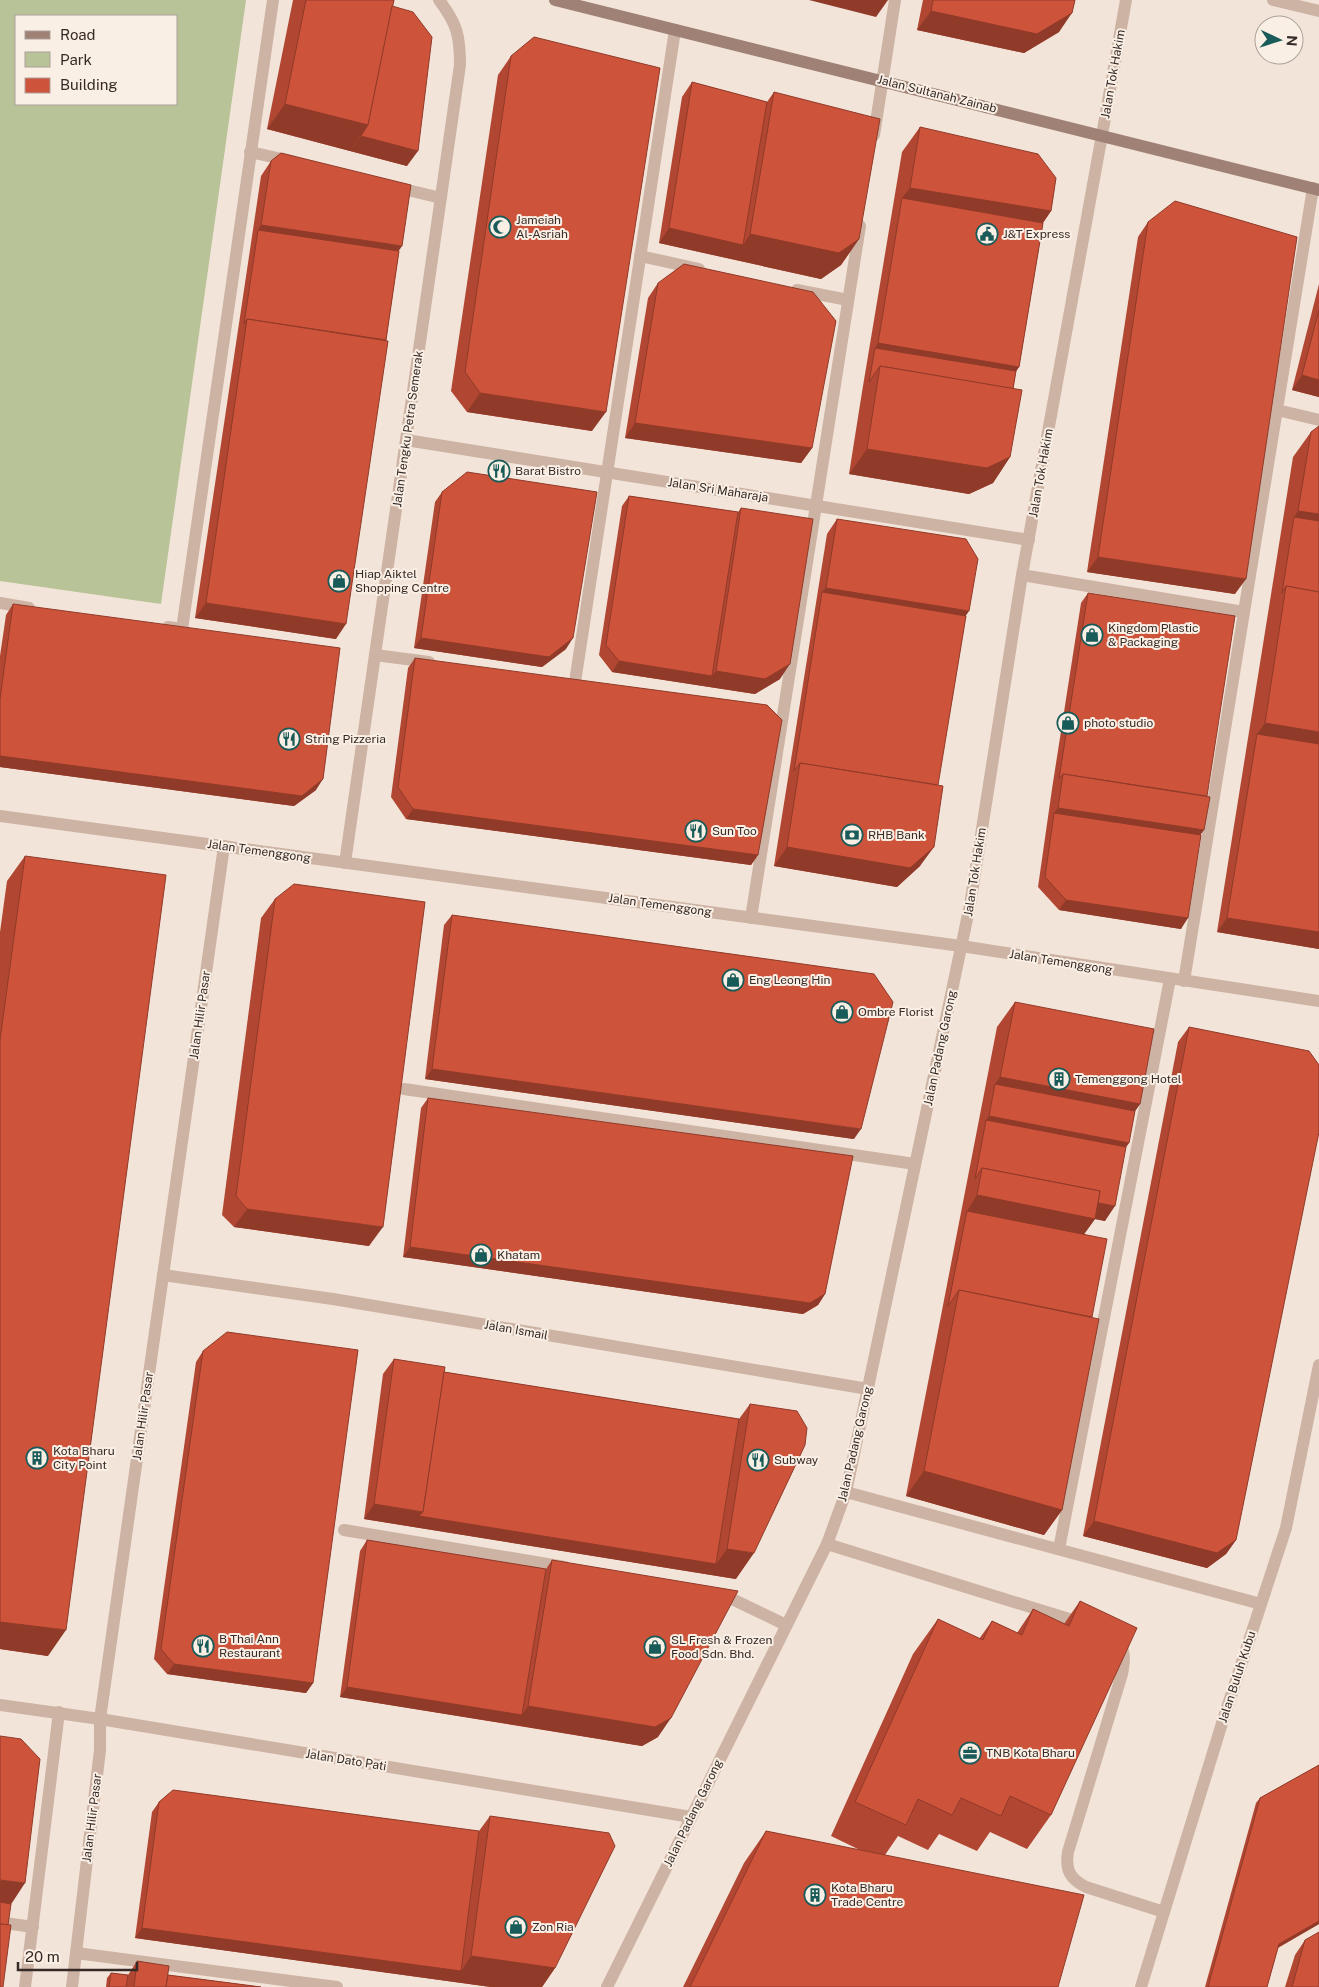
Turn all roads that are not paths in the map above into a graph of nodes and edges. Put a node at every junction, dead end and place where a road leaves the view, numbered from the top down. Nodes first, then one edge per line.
1 (272, 0) edge
2 (439, 0) edge
3 (555, 0) edge
4 (896, 0) edge
5 (1126, 0) edge
6 (1273, 0) edge
7 (1319, 11) edge
8 (675, 30) junction
9 (883, 80) junction
10 (1102, 135) junction
11 (872, 147) edge
12 (250, 152) junction
13 (308, 166) edge
14 (384, 184) edge
15 (1316, 189) edge
16 (441, 198) junction
17 (862, 214) edge
18 (640, 256) junction
19 (716, 272) edge
20 (782, 286) edge
21 (848, 300) junction
22 (1277, 410) junction
23 (1319, 420) edge
24 (406, 440) junction
25 (607, 472) junction
26 (816, 506) junction
27 (1029, 540) junction
28 (1022, 576) junction
29 (0, 604) edge
30 (38, 609) edge
31 (1244, 612) junction
32 (153, 625) edge
33 (375, 655) junction
34 (442, 664) edge
35 (575, 682) edge
36 (0, 816) edge
37 (224, 846) junction
38 (345, 863) junction
39 (751, 918) junction
40 (962, 946) junction
41 (1170, 979) junction
42 (1184, 981) junction
43 (1319, 1001) edge
44 (404, 1089) edge
45 (915, 1164) junction
46 (163, 1275) junction
47 (1319, 1364) edge
48 (868, 1389) junction
49 (846, 1492) junction
50 (344, 1530) dead end
51 (827, 1544) junction
52 (1059, 1549) junction
53 (578, 1570) edge
54 (704, 1591) edge
55 (1261, 1604) junction
56 (786, 1625) junction
57 (1093, 1627) edge
58 (1108, 1633) edge
59 (0, 1705) edge
60 (59, 1712) junction
61 (100, 1719) junction
62 (691, 1817) junction
63 (1164, 1912) junction
64 (5, 1923) edge
65 (33, 1926) junction
66 (76, 1953) junction
67 (25, 1987) edge
68 (72, 1987) edge
69 (337, 1987) edge
70 (607, 1987) edge
71 (1142, 1987) edge

1 - 12 street
2 - 16 street, Jalan Tengku Petra Semerak
3 - 8 main road, Jalan Sultanah Zainab
4 - 9 street
5 - 10 street, Jalan Tok Hakim
6 - 7 street
8 - 9 main road, Jalan Sultanah Zainab
8 - 18 street
9 - 10 main road, Jalan Sultanah Zainab
9 - 11 street
10 - 15 main road, Jalan Sultanah Zainab
10 - 27 street, Jalan Tok Hakim
12 - 13 street
12 - 32 street
14 - 16 street
15 - 22 street
16 - 24 street, Jalan Tengku Petra Semerak
17 - 21 street
18 - 19 street
18 - 25 street
20 - 21 street
21 - 26 street
22 - 23 street
22 - 31 street
24 - 25 street, Jalan Sri Maharaja
24 - 33 street, Jalan Tengku Petra Semerak
25 - 26 street, Jalan Sri Maharaja
25 - 35 street
26 - 27 street, Jalan Sri Maharaja
26 - 39 street
27 - 28 street, Jalan Tok Hakim
28 - 31 street
28 - 40 street, Jalan Tok Hakim
29 - 30 street
31 - 42 street
33 - 34 street
33 - 38 street, Jalan Tengku Petra Semerak
36 - 37 street, Jalan Temenggong
37 - 38 street, Jalan Temenggong
37 - 46 street, Jalan Hilir Pasar
38 - 39 street, Jalan Temenggong
39 - 40 street, Jalan Temenggong
40 - 41 street, Jalan Temenggong
40 - 45 street, Jalan Padang Garong
41 - 42 street, Jalan Temenggong
41 - 52 street
42 - 43 street, Jalan Temenggong
44 - 45 street
45 - 48 street, Jalan Padang Garong
46 - 48 street, Jalan Ismail
46 - 61 street, Jalan Hilir Pasar
47 - 55 street, Jalan Buluh Kubu
48 - 49 street, Jalan Padang Garong
49 - 51 street, Jalan Padang Garong
49 - 52 street
50 - 53 street
51 - 56 street, Jalan Padang Garong
51 - 57 street
52 - 55 street
54 - 56 street
55 - 63 street, Jalan Buluh Kubu
56 - 62 street, Jalan Padang Garong
58 - 63 street
59 - 60 street, Jalan Dato Pati
60 - 61 street, Jalan Dato Pati
60 - 65 street
61 - 62 street, Jalan Dato Pati
61 - 66 street, Jalan Hilir Pasar
62 - 70 street, Jalan Padang Garong
63 - 71 street, Jalan Buluh Kubu
64 - 65 street
65 - 67 street
66 - 68 street, Jalan Hilir Pasar
66 - 69 street

